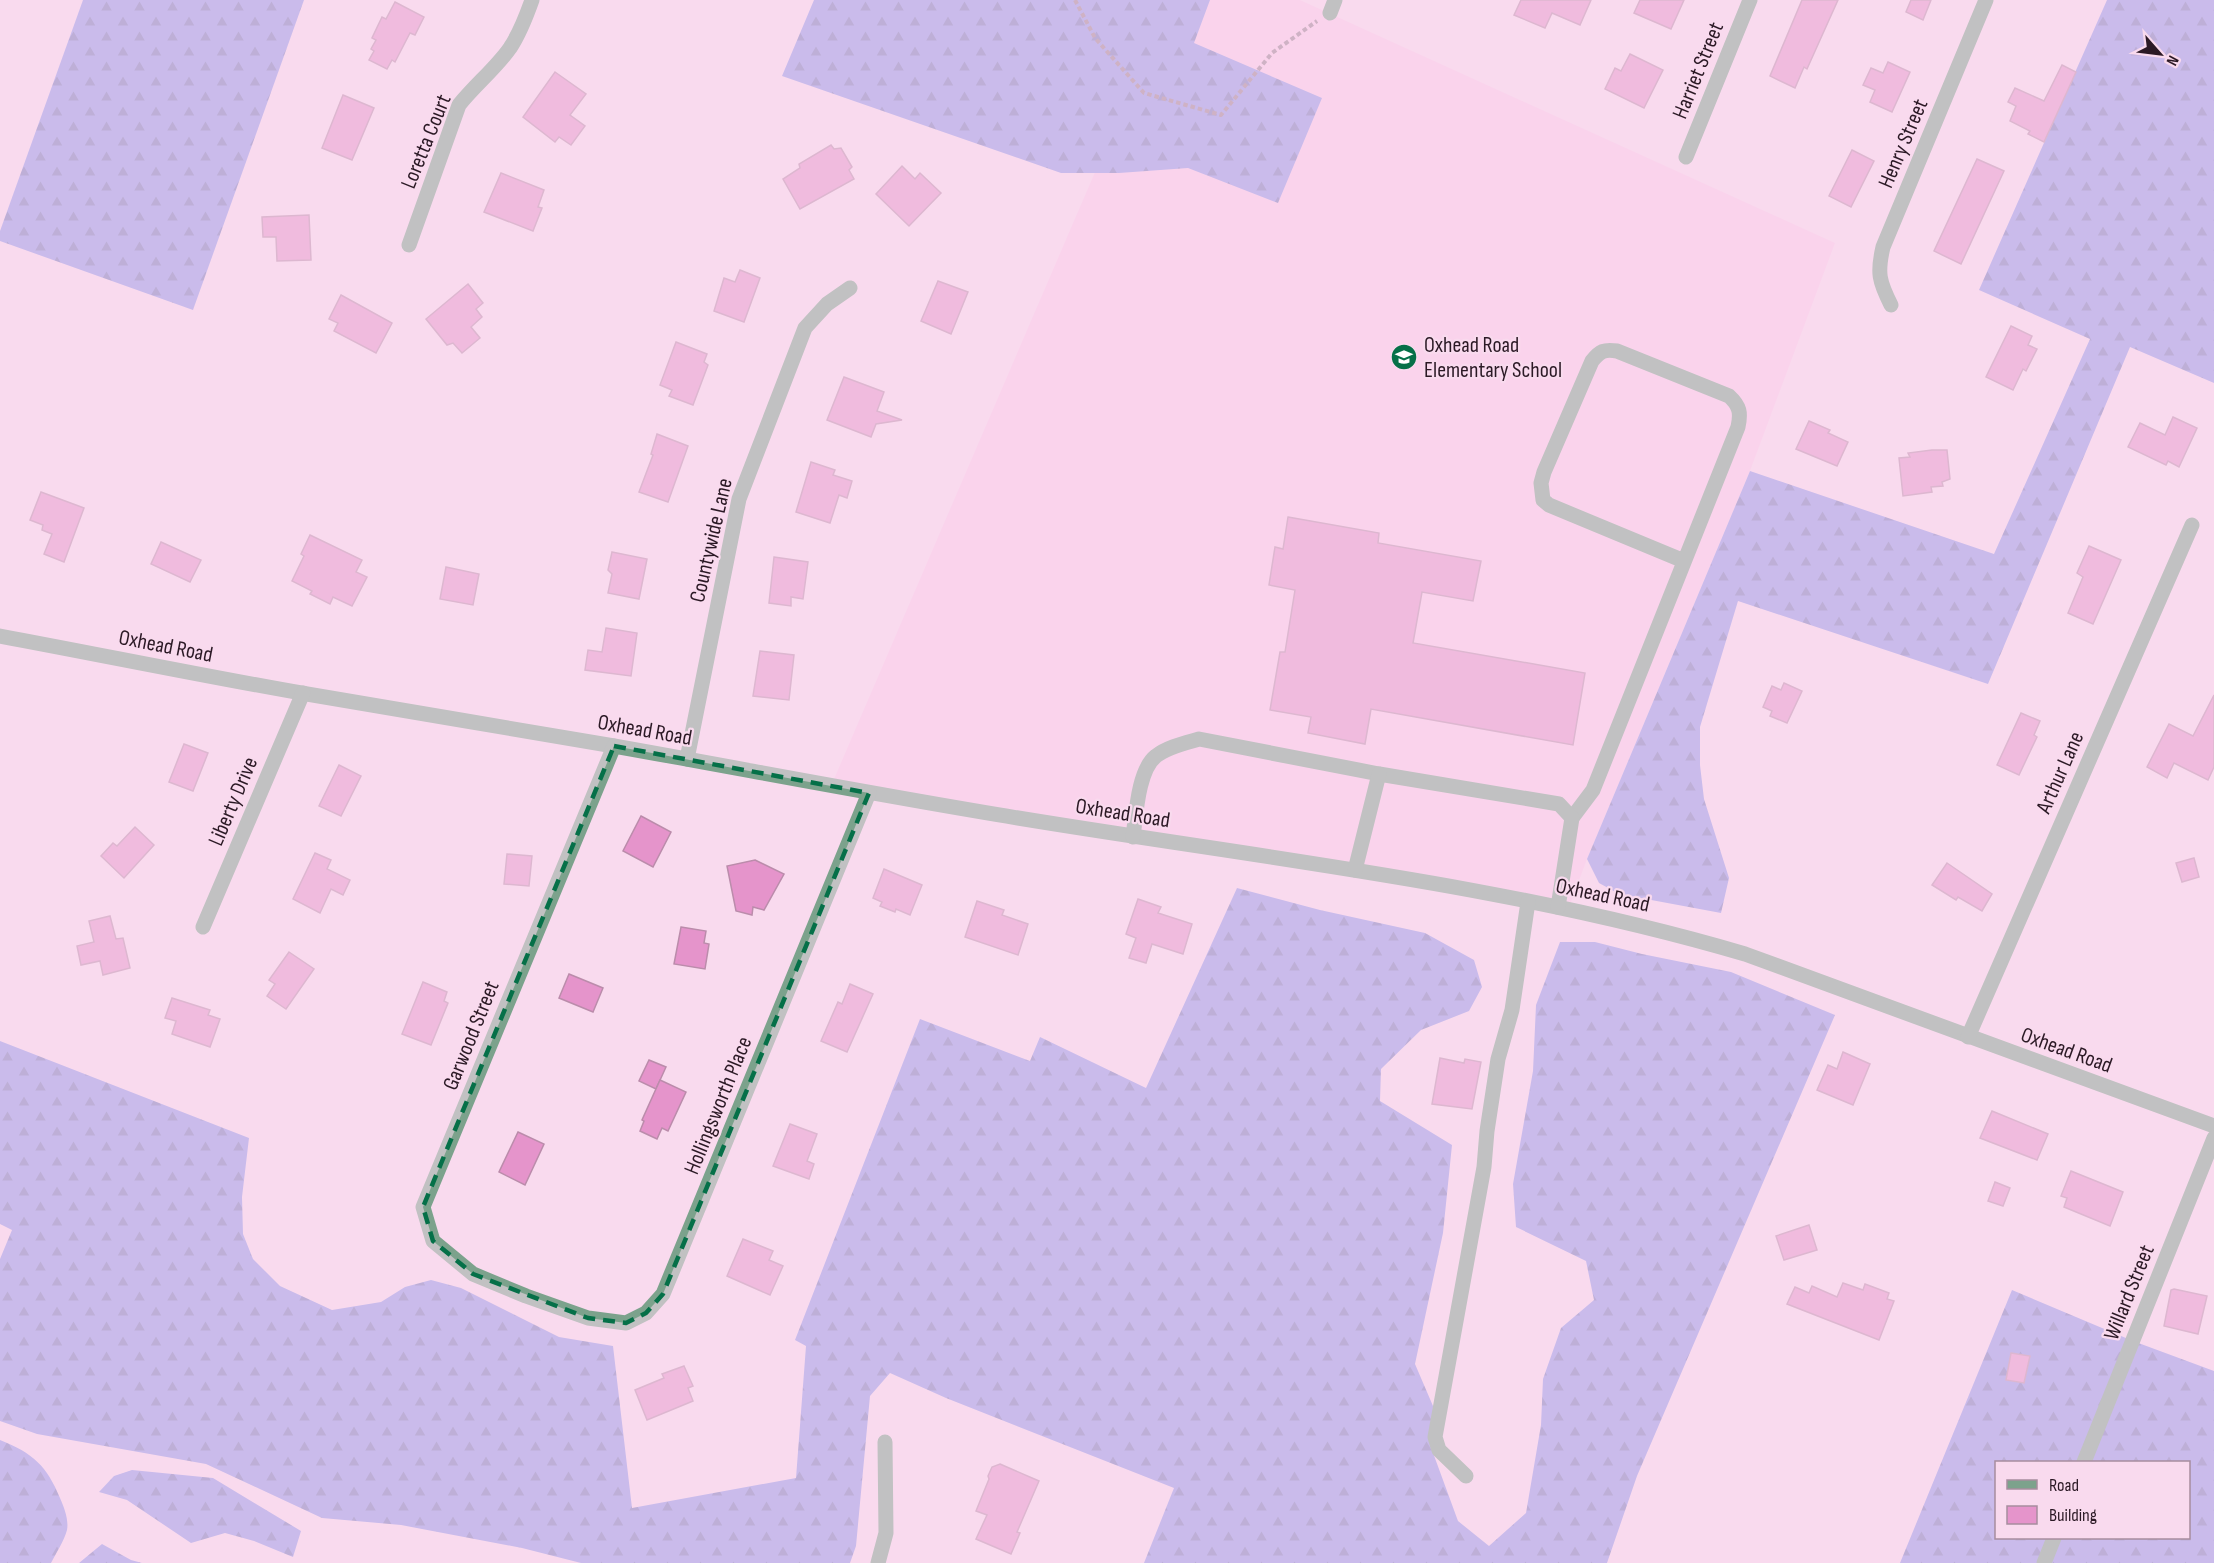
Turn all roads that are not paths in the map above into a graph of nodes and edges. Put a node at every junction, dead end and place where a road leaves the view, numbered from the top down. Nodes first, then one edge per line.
1 (532, 0) edge
2 (1750, 0) edge
3 (1986, 0) edge
4 (1686, 157) dead end
5 (409, 245) dead end
6 (850, 288) dead end
7 (1891, 305) dead end
8 (2192, 525) dead end
9 (1684, 561) junction
10 (0, 636) edge
11 (303, 693) junction
12 (614, 746) junction
13 (687, 759) junction
14 (1379, 774) junction
15 (869, 793) junction
16 (1572, 818) junction
17 (1133, 837) junction
18 (1354, 870) junction
19 (1528, 902) junction
20 (1558, 907) junction
21 (203, 927) dead end
22 (1968, 1037) junction
23 (2214, 1126) edge
24 (2214, 1138) edge
25 (526, 1296) joint
26 (885, 1442) dead end
27 (2084, 1461) edge
28 (1466, 1476) dead end
29 (2054, 1539) edge
30 (878, 1563) edge
31 (2044, 1563) edge

1 - 5 street, Loretta Court
2 - 4 street, Harriet Street
3 - 7 street, Henry Street
6 - 13 street, Countywide Lane
8 - 22 street, Arthur Lane
9 - 9 street
9 - 16 street
10 - 11 street, Oxhead Road
11 - 12 street, Oxhead Road
11 - 21 street, Liberty Drive
12 - 13 street, Oxhead Road
12 - 25 street, Garwood Street
13 - 15 street, Oxhead Road
14 - 16 street
14 - 17 street
14 - 18 street
15 - 17 street, Oxhead Road
15 - 25 street, Hollingsworth Place
16 - 20 street
17 - 18 street, Oxhead Road
18 - 19 street, Oxhead Road
19 - 20 street, Oxhead Road
19 - 28 street
20 - 22 street, Oxhead Road
22 - 23 street, Oxhead Road
24 - 27 street, Willard Street
26 - 30 street
29 - 31 street

